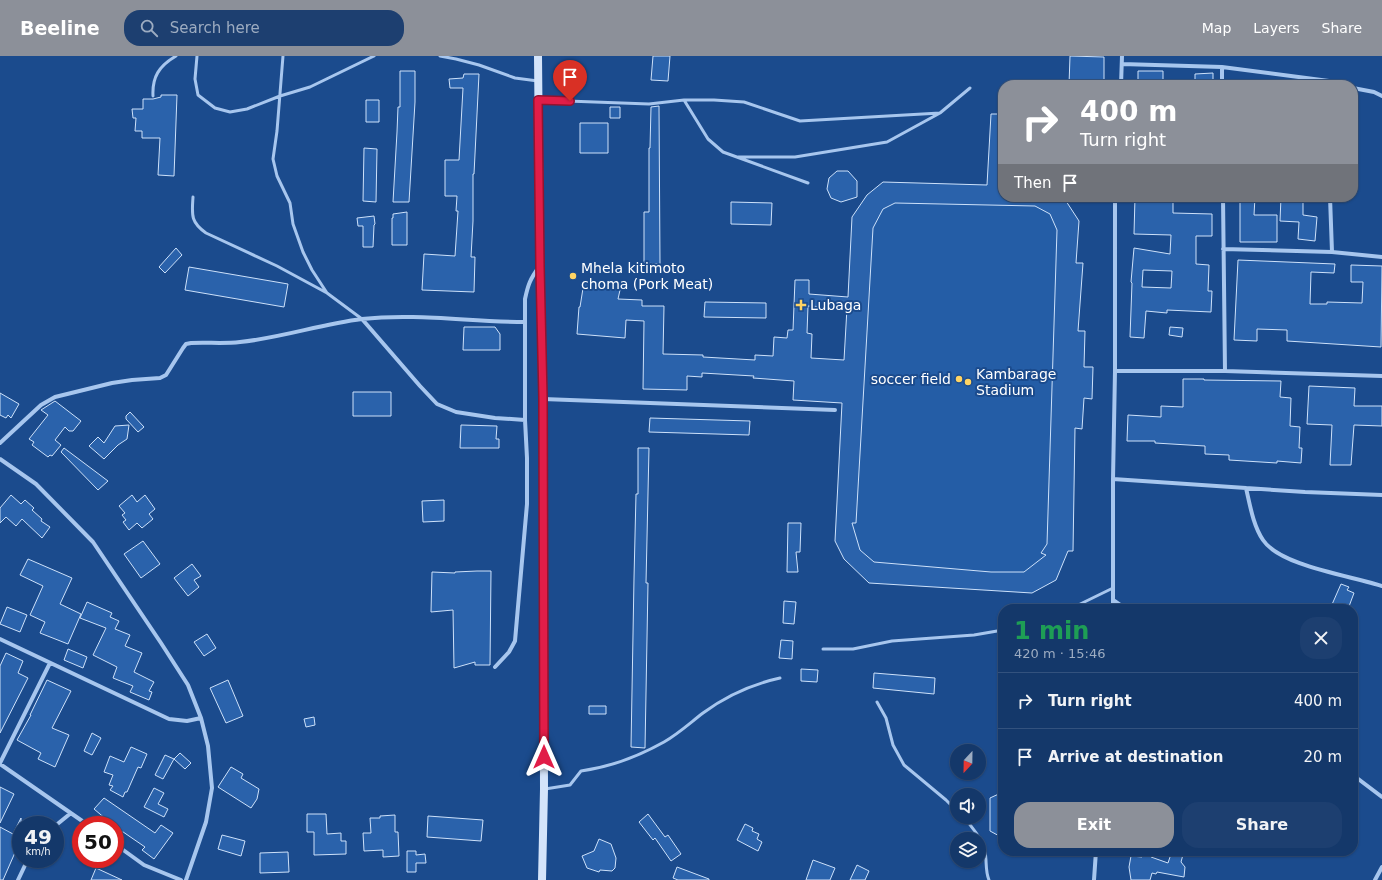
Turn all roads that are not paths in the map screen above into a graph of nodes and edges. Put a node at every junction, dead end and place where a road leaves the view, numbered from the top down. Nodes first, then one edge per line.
1 (176, 56) edge
2 (197, 56) edge
3 (283, 56) edge
4 (374, 56) edge
5 (440, 56) edge
6 (538, 56) edge
7 (1122, 56) edge
8 (1122, 64) junction
9 (1222, 67) junction
10 (1121, 80) edge
11 (1222, 80) edge
12 (1307, 80) edge
13 (538, 81) junction
14 (970, 88) dead end
15 (1358, 89) edge
16 (153, 96) dead end
17 (280, 96) junction
18 (1382, 96) edge
19 (538, 100) junction
20 (684, 100) junction
21 (940, 113) junction
22 (738, 157) junction
23 (808, 183) dead end
24 (193, 197) dead end
25 (1115, 202) edge
26 (1223, 202) edge
27 (1330, 202) edge
28 (1223, 249) junction
29 (1332, 252) junction
30 (1382, 257) edge
31 (540, 267) junction
32 (327, 292) junction
33 (362, 319) junction
34 (525, 322) junction
35 (1115, 371) junction
36 (1225, 371) junction
37 (1382, 376) edge
38 (543, 398) junction
39 (835, 410) dead end
40 (525, 420) junction
41 (0, 443) edge
42 (0, 459) edge
43 (1113, 479) junction
44 (1246, 488) junction
45 (1382, 495) edge
46 (1382, 586) edge
47 (1113, 588) junction
48 (1113, 600) junction
49 (1080, 604) edge
50 (1113, 604) edge
51 (1119, 604) edge
52 (998, 631) edge
53 (0, 639) edge
54 (823, 649) dead end
55 (50, 663) junction
56 (495, 667) dead end
57 (780, 678) dead end
58 (877, 702) dead end
59 (201, 718) junction
60 (0, 764) edge
61 (1358, 779) edge
62 (544, 789) junction
63 (1382, 796) edge
64 (950, 804) edge
65 (71, 813) junction
66 (75, 816) edge
67 (64, 819) edge
68 (970, 824) edge
69 (124, 851) edge
70 (1096, 856) edge
71 (1382, 867) edge
72 (24, 868) edge
73 (18, 880) edge
74 (181, 880) edge
75 (186, 880) edge
76 (542, 880) edge
77 (989, 880) edge
78 (1094, 880) edge
79 (1375, 880) edge

1 - 16 lane
2 - 17 lane
3 - 17 lane
4 - 17 lane
5 - 13 lane
6 - 13 main road
7 - 8 street
8 - 9 street
8 - 10 street
9 - 11 street
9 - 12 street
13 - 19 main road
14 - 21 lane
15 - 18 street
17 - 32 lane
19 - 20 lane
19 - 31 main road
20 - 21 lane
20 - 22 lane
21 - 22 lane
22 - 23 lane
24 - 32 lane
25 - 35 street
26 - 28 street
27 - 29 street
28 - 29 street
28 - 36 street
29 - 30 street
31 - 34 street
31 - 38 main road
32 - 33 lane
33 - 34 street
33 - 40 street
33 - 41 street
34 - 40 street
35 - 36 street
35 - 43 street
36 - 37 street
38 - 39 street
38 - 62 main road
40 - 56 street
42 - 59 street
43 - 44 street
43 - 47 street
44 - 45 street
44 - 46 street
47 - 48 street
47 - 49 lane
48 - 50 street
48 - 51 street
52 - 54 lane
53 - 55 street
55 - 59 street
55 - 60 street
57 - 62 lane
58 - 64 lane
59 - 75 street
60 - 65 street
61 - 63 street
62 - 76 main road
65 - 66 street
65 - 67 street
68 - 77 lane
69 - 74 street
70 - 78 street
71 - 79 street
72 - 73 street

